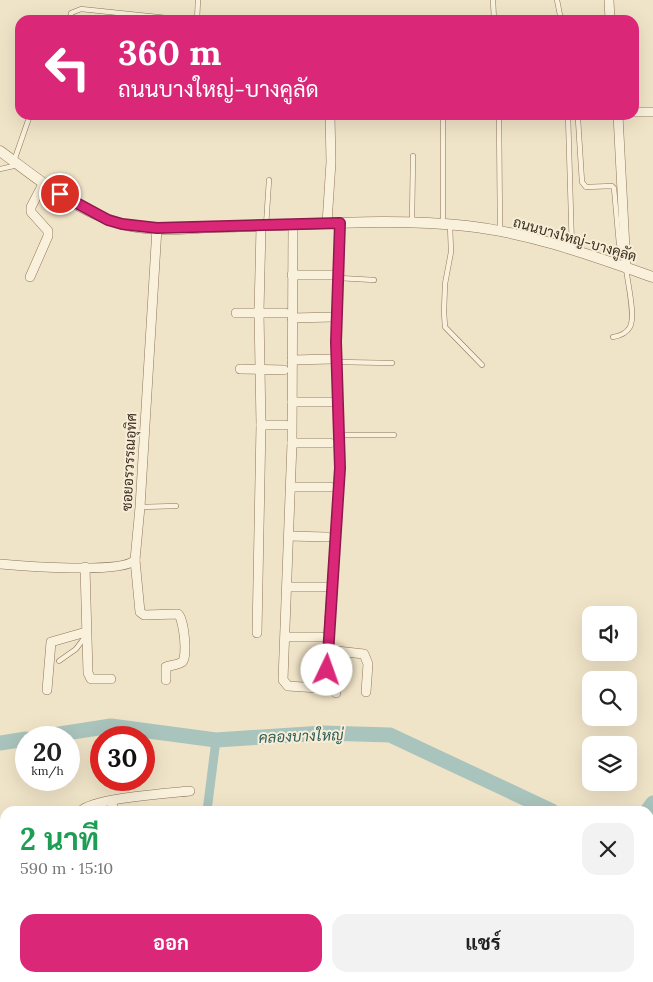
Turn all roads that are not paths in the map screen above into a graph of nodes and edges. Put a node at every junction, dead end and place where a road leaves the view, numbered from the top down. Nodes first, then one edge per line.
1 (198, 0) edge
2 (493, 0) edge
3 (557, 0) edge
4 (609, 0) edge
5 (71, 15) edge
6 (138, 15) edge
7 (197, 15) edge
8 (494, 15) edge
9 (560, 15) edge
10 (610, 15) edge
11 (639, 112) edge
12 (653, 112) edge
13 (29, 120) edge
14 (330, 120) edge
15 (443, 120) edge
16 (499, 120) edge
17 (568, 120) edge
18 (578, 120) edge
19 (618, 120) edge
20 (0, 151) edge
21 (413, 156) dead end
22 (16, 163) junction
23 (0, 169) edge
24 (269, 180) dead end
25 (43, 184) junction
26 (327, 223) junction
27 (340, 223) junction
28 (412, 223) junction
29 (294, 225) junction
30 (446, 225) junction
31 (264, 226) junction
32 (157, 228) junction
33 (500, 231) junction
34 (625, 248) junction
35 (572, 249) junction
36 (626, 267) junction
37 (292, 275) junction
38 (336, 276) junction
39 (30, 277) dead end
40 (653, 277) edge
41 (374, 280) dead end
42 (236, 312) dead end
43 (260, 312) junction
44 (289, 315) junction
45 (332, 317) dead end
46 (613, 338) dead end
47 (292, 360) junction
48 (335, 360) junction
49 (392, 363) dead end
50 (482, 365) dead end
51 (240, 369) dead end
52 (260, 369) junction
53 (284, 370) dead end
54 (292, 402) junction
55 (332, 402) dead end
56 (261, 425) junction
57 (285, 425) dead end
58 (338, 435) junction
59 (394, 435) dead end
60 (292, 443) junction
61 (330, 444) dead end
62 (291, 486) junction
63 (330, 487) dead end
64 (176, 506) dead end
65 (140, 507) junction
66 (289, 536) junction
67 (327, 537) dead end
68 (135, 560) junction
69 (0, 564) edge
70 (84, 567) junction
71 (288, 587) junction
72 (327, 587) dead end
73 (257, 633) dead end
74 (86, 634) junction
75 (286, 637) junction
76 (320, 637) dead end
77 (328, 650) junction
78 (58, 661) dead end
79 (111, 679) dead end
80 (166, 680) dead end
81 (318, 688) dead end
82 (47, 690) dead end
83 (366, 692) dead end
84 (336, 693) dead end
85 (190, 791) dead end
86 (112, 801) junction
87 (89, 806) edge
88 (112, 806) edge

1 - 7 lane
2 - 8 lane
3 - 9 lane
4 - 10 street
5 - 6 lane
11 - 12 street
13 - 22 lane
14 - 26 street
15 - 30 lane
16 - 33 lane
17 - 35 lane
18 - 34 lane
19 - 34 street
20 - 22 street, ถนนบางใหญ่-บางคูลัด
21 - 28 lane
22 - 23 lane
22 - 25 street, ถนนบางใหญ่-บางคูลัด
24 - 31 lane
25 - 32 street, ถนนบางใหญ่-บางคูลัด
25 - 39 street
26 - 27 street, ถนนบางใหญ่-บางคูลัด
26 - 29 street, ถนนบางใหญ่-บางคูลัด
27 - 28 street, ถนนบางใหญ่-บางคูลัด
27 - 38 street
28 - 30 street, ถนนบางใหญ่-บางคูลัด
29 - 31 street, ถนนบางใหญ่-บางคูลัด
29 - 37 street
30 - 33 street, ถนนบางใหญ่-บางคูลัด
30 - 50 lane
31 - 32 street, ถนนบางใหญ่-บางคูลัด
31 - 43 street
32 - 65 street, ซอยอรวรรณอุทิศ
33 - 35 street, ถนนบางใหญ่-บางคูลัด
34 - 36 street
35 - 36 street, ถนนบางใหญ่-บางคูลัด
36 - 40 street, ถนนบางใหญ่-บางคูลัด
36 - 46 lane
37 - 38 street
37 - 44 street
38 - 41 lane
38 - 48 street
42 - 43 street
43 - 44 street
43 - 52 street
44 - 45 street
44 - 47 street
47 - 48 street
47 - 54 street
48 - 49 lane
48 - 58 street
51 - 52 street
52 - 53 street
52 - 56 street
54 - 55 street
54 - 60 street
56 - 57 street
56 - 73 street
58 - 59 lane
58 - 77 street
60 - 61 street
60 - 62 street
62 - 63 street
62 - 66 street
64 - 65 lane
65 - 68 street, ซอยอรวรรณอุทิศ
66 - 67 street
66 - 71 street
68 - 70 street
68 - 80 street, ซอยอรวรรณอุทิศ
69 - 70 street
70 - 74 street
71 - 72 street
71 - 75 street
74 - 78 lane
74 - 79 street
74 - 82 street
75 - 76 street
75 - 81 street
77 - 83 street
77 - 84 street
85 - 86 street
86 - 87 street
86 - 88 street

